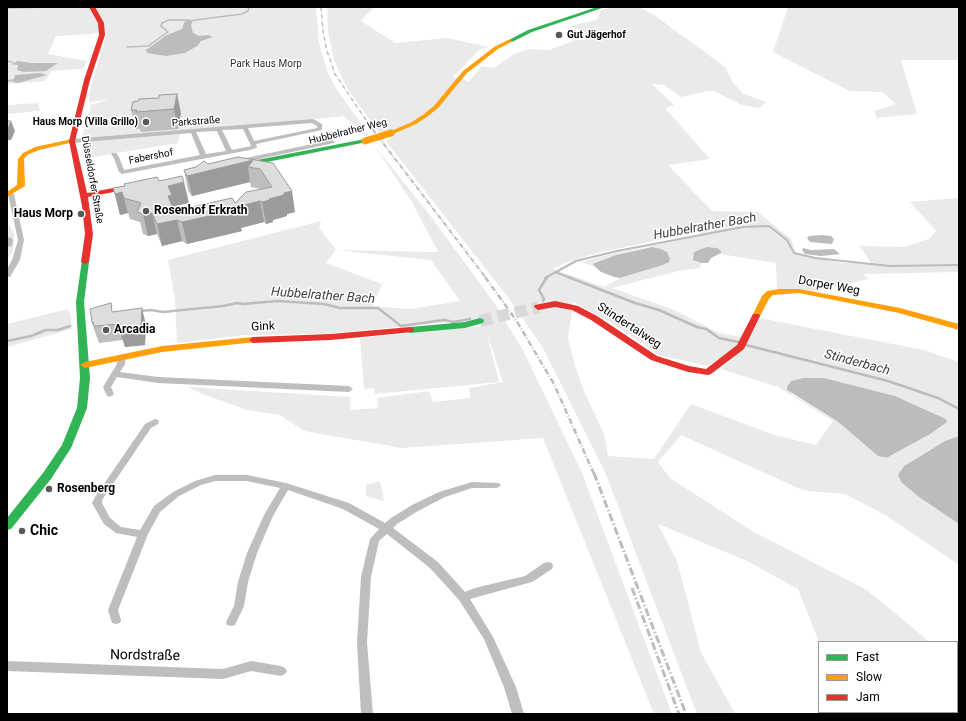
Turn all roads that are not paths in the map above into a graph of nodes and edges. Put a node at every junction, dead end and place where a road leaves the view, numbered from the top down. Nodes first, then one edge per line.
1 (92, 7) edge
2 (602, 7) edge
3 (320, 125) joint
4 (245, 127) junction
5 (219, 129) junction
6 (193, 131) junction
7 (72, 141) junction
8 (332, 142) dead end
9 (252, 143) junction
10 (230, 152) junction
11 (114, 154) dead end
12 (204, 157) junction
13 (236, 164) joint
14 (136, 186) edge
15 (9, 195) edge
16 (83, 196) junction
17 (7, 275) edge
18 (538, 308) tunnel mouth
19 (480, 321) tunnel mouth
20 (959, 327) edge
21 (122, 357) junction
22 (85, 365) junction
23 (708, 372) joint
24 (116, 374) junction
25 (349, 389) dead end
26 (110, 394) dead end
27 (155, 422) dead end
28 (496, 485) dead end
29 (286, 486) junction
30 (7, 526) edge
31 (386, 528) junction
32 (143, 534) junction
33 (548, 566) dead end
34 (463, 597) junction
35 (116, 620) dead end
36 (231, 622) dead end
37 (7, 666) edge
38 (281, 671) dead end
39 (367, 714) edge
40 (518, 714) edge

1 - 7 street, Düsseldorfer Straße
2 - 13 street, Hubbelrather Weg, bridge
3 - 4 street, Parkstraße
3 - 9 street, Fabershof
4 - 5 street, Parkstraße
4 - 9 street
5 - 6 street, Parkstraße
5 - 10 street
6 - 7 street, Parkstraße
6 - 12 street
7 - 15 street
7 - 16 street, Düsseldorfer Straße
8 - 13 street, Hubbelrather Weg
9 - 10 street, Fabershof
10 - 12 street, Fabershof
11 - 12 street, Fabershof
14 - 16 street
15 - 17 street
16 - 22 street, Düsseldorfer Straße
18 - 23 street, Stindertalweg
19 - 21 street, Gink
20 - 23 street, Dorper Weg
21 - 22 street, Gink
21 - 24 street
22 - 30 street, Düsseldorfer Straße
24 - 25 street
24 - 26 street
27 - 32 street
28 - 31 street
29 - 31 street
29 - 32 street
29 - 36 street
31 - 34 street
31 - 39 street
32 - 35 street
33 - 34 street
34 - 40 street
37 - 38 street, Nordstraße

